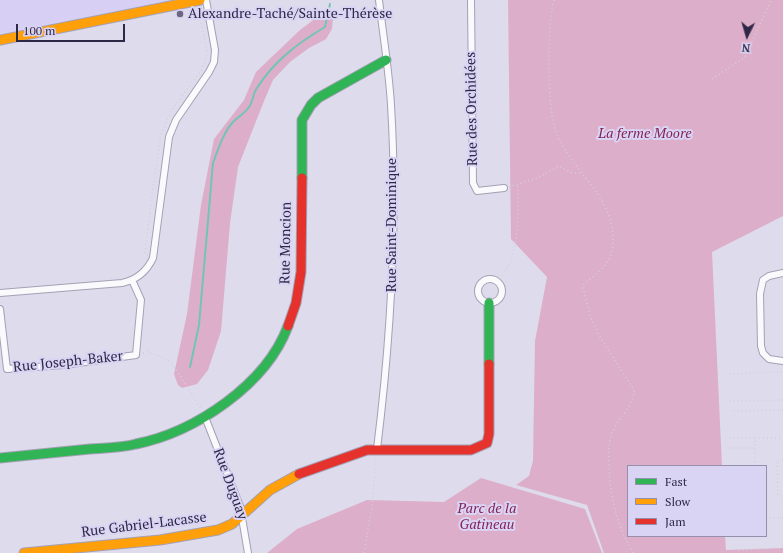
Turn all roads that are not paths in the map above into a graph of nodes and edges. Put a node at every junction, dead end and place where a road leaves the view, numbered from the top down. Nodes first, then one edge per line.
1 (200, 0) edge
2 (206, 0) edge
3 (379, 0) edge
4 (471, 0) edge
5 (0, 40) edge
6 (386, 60) junction
7 (504, 188) road end
8 (783, 272) edge
9 (132, 280) junction
10 (0, 293) edge
11 (489, 303) junction
12 (0, 309) edge
13 (783, 361) edge
14 (205, 417) junction
15 (377, 449) junction
16 (0, 458) edge
17 (243, 514) junction
18 (24, 553) edge
19 (248, 553) edge

1 - 5 street
2 - 9 street
3 - 6 street, Rue Saint-Dominique
4 - 7 street, Rue des Orchidées
6 - 14 street, Rue Moncion
6 - 15 street, Rue Saint-Dominique
8 - 13 street
9 - 10 street
9 - 12 street, Rue Joseph-Baker
11 - 11 street
11 - 15 street, Rue Gabriel-Lacasse
14 - 16 street, Rue Moncion
14 - 17 street, Rue Duguay
15 - 17 street, Rue Gabriel-Lacasse
17 - 18 street, Rue Gabriel-Lacasse
17 - 19 street, Rue Duguay

